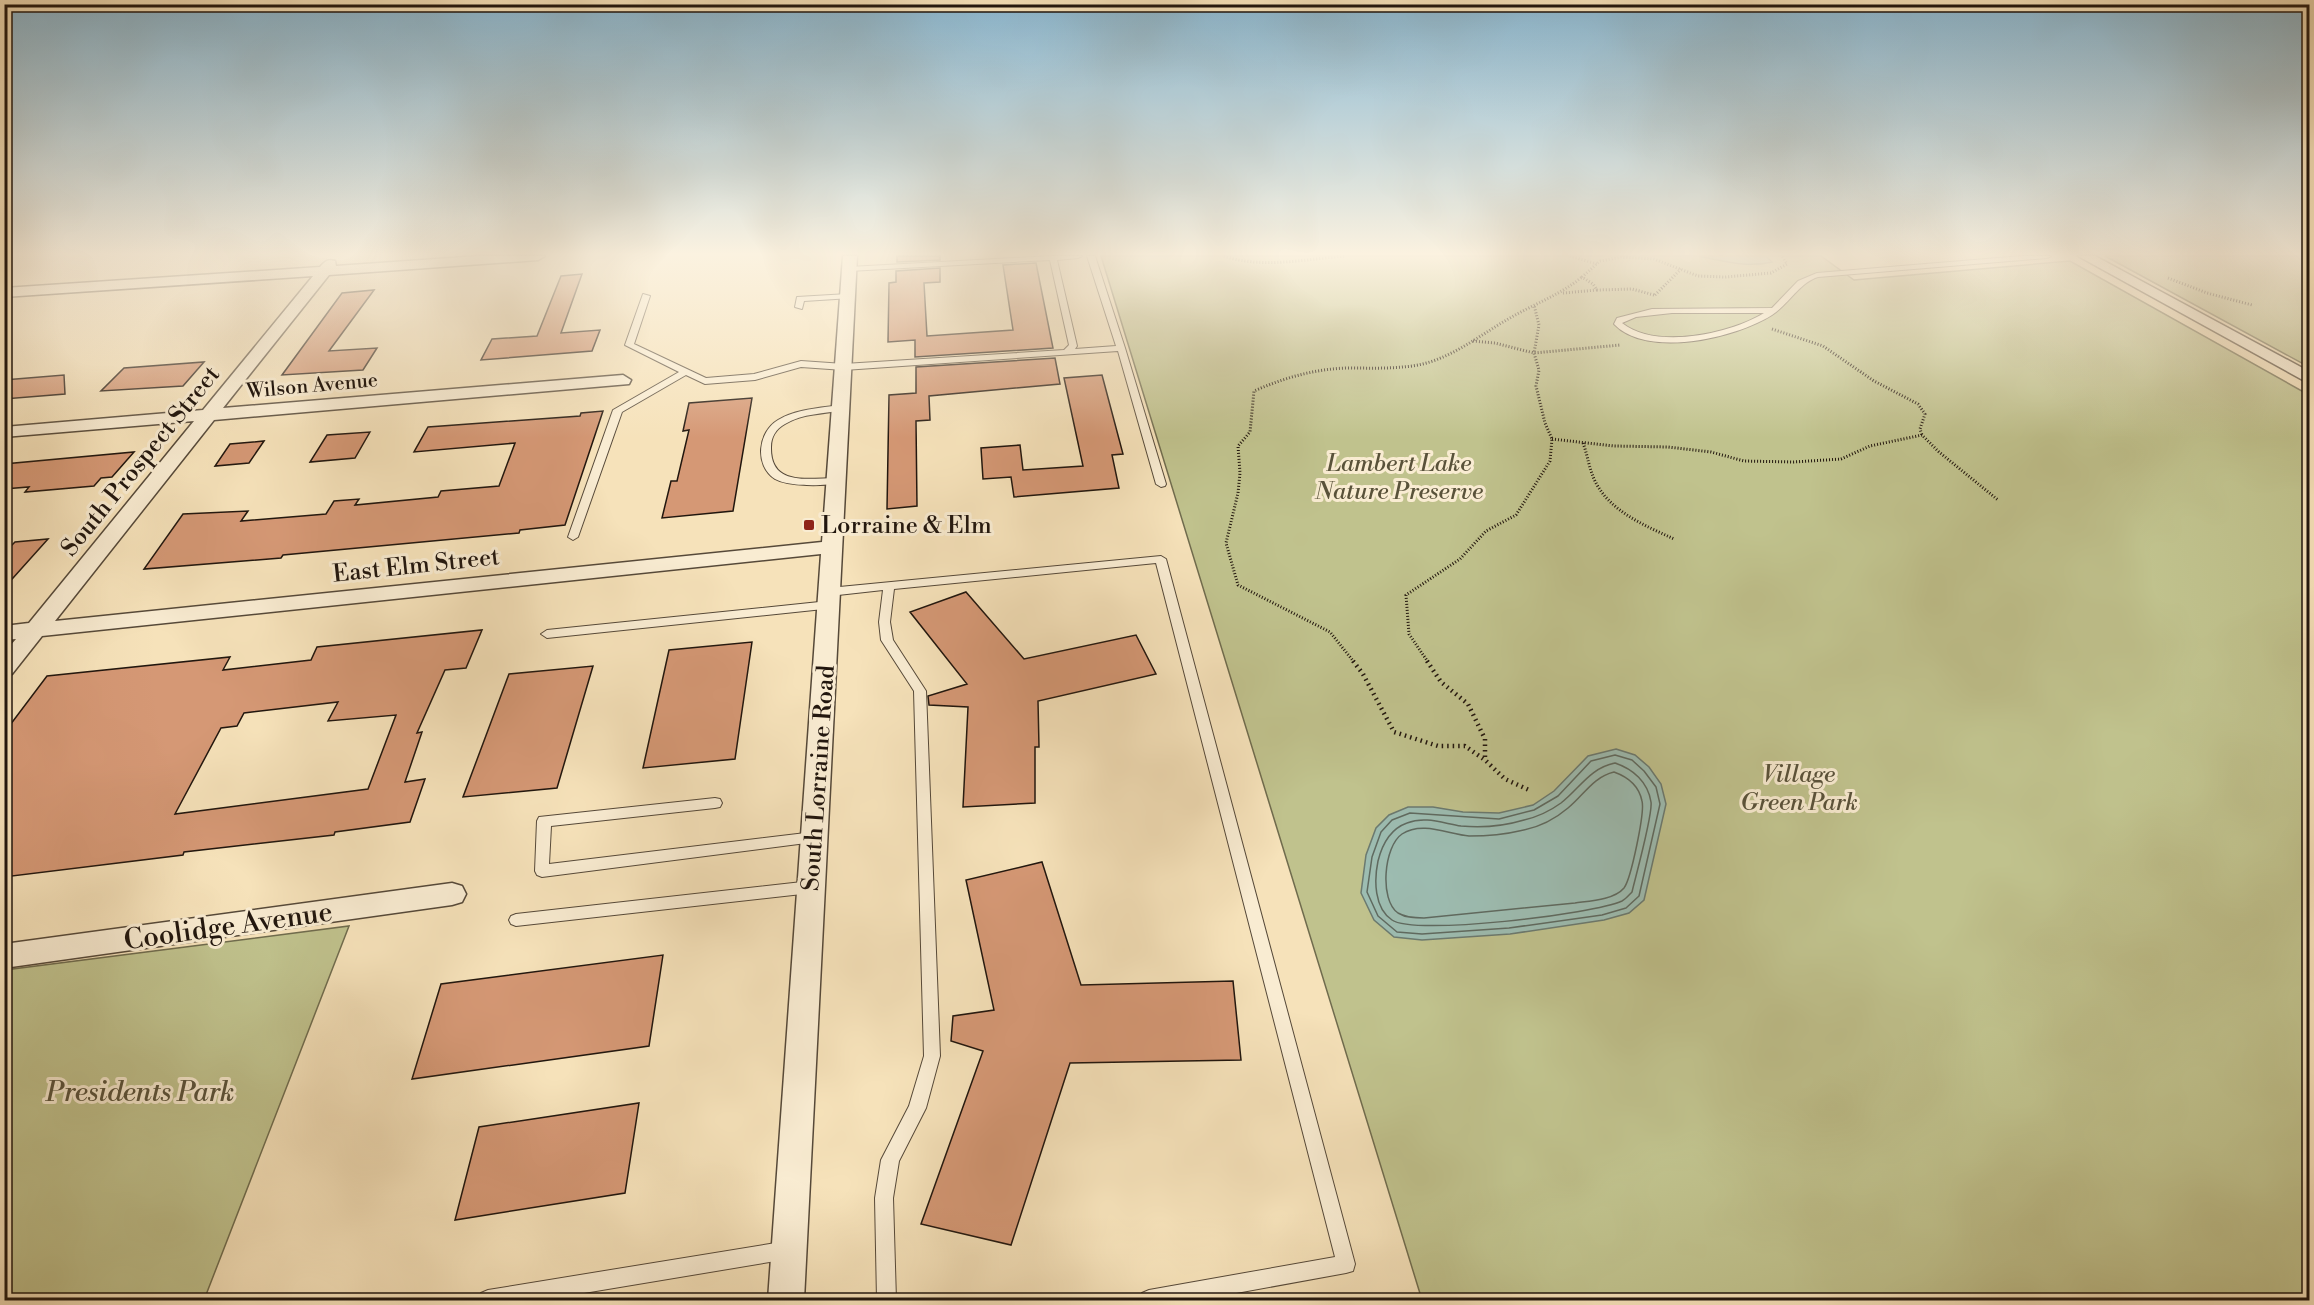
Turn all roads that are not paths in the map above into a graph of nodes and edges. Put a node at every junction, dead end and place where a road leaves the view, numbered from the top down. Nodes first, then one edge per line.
1 (288, 317) edge
2 (639, 317) edge
3 (847, 317) edge
4 (1066, 317) edge
5 (1111, 317) edge
6 (1629, 317) edge
7 (1760, 317) edge
8 (2196, 317) edge
9 (1121, 348) junction
10 (1066, 352) junction
11 (844, 368) junction
12 (685, 372) junction
13 (2310, 379) edge
14 (623, 380) dead end
15 (841, 408) junction
16 (210, 414) junction
17 (4, 432) edge
18 (836, 481) junction
19 (1161, 484) dead end
20 (573, 537) dead end
21 (832, 547) junction
22 (889, 586) junction
23 (829, 599) junction
24 (36, 630) junction
25 (4, 633) edge
26 (548, 634) dead end
27 (4, 669) edge
28 (714, 803) dead end
29 (814, 837) junction
30 (811, 887) junction
31 (452, 894) dead end
32 (516, 920) dead end
33 (4, 956) edge
34 (789, 1250) junction
35 (488, 1300) edge
36 (786, 1300) edge
37 (886, 1300) edge
38 (1149, 1300) edge

1 - 16 street, South Prospect Street
2 - 12 lane
3 - 11 street, South Lorraine Road
4 - 10 lane
5 - 9 lane
6 - 7 lane
8 - 13 street
9 - 10 lane
9 - 19 lane
10 - 11 lane
11 - 12 lane
11 - 15 street, South Lorraine Road
12 - 20 lane
14 - 16 street, Wilson Avenue
15 - 18 street, South Lorraine Road
15 - 18 lane
16 - 17 street, Wilson Avenue
16 - 24 street, South Prospect Street
18 - 21 street, South Lorraine Road
21 - 23 street, South Lorraine Road
21 - 24 street, East Elm Street
22 - 23 lane
22 - 37 lane
22 - 38 lane
23 - 26 lane
23 - 29 street, South Lorraine Road
24 - 25 street, East Elm Street
24 - 27 street, South Prospect Street
28 - 29 lane
29 - 30 street, South Lorraine Road
30 - 32 lane
30 - 34 street, South Lorraine Road
31 - 33 street, Coolidge Avenue
34 - 35 lane
34 - 36 street, South Lorraine Road

